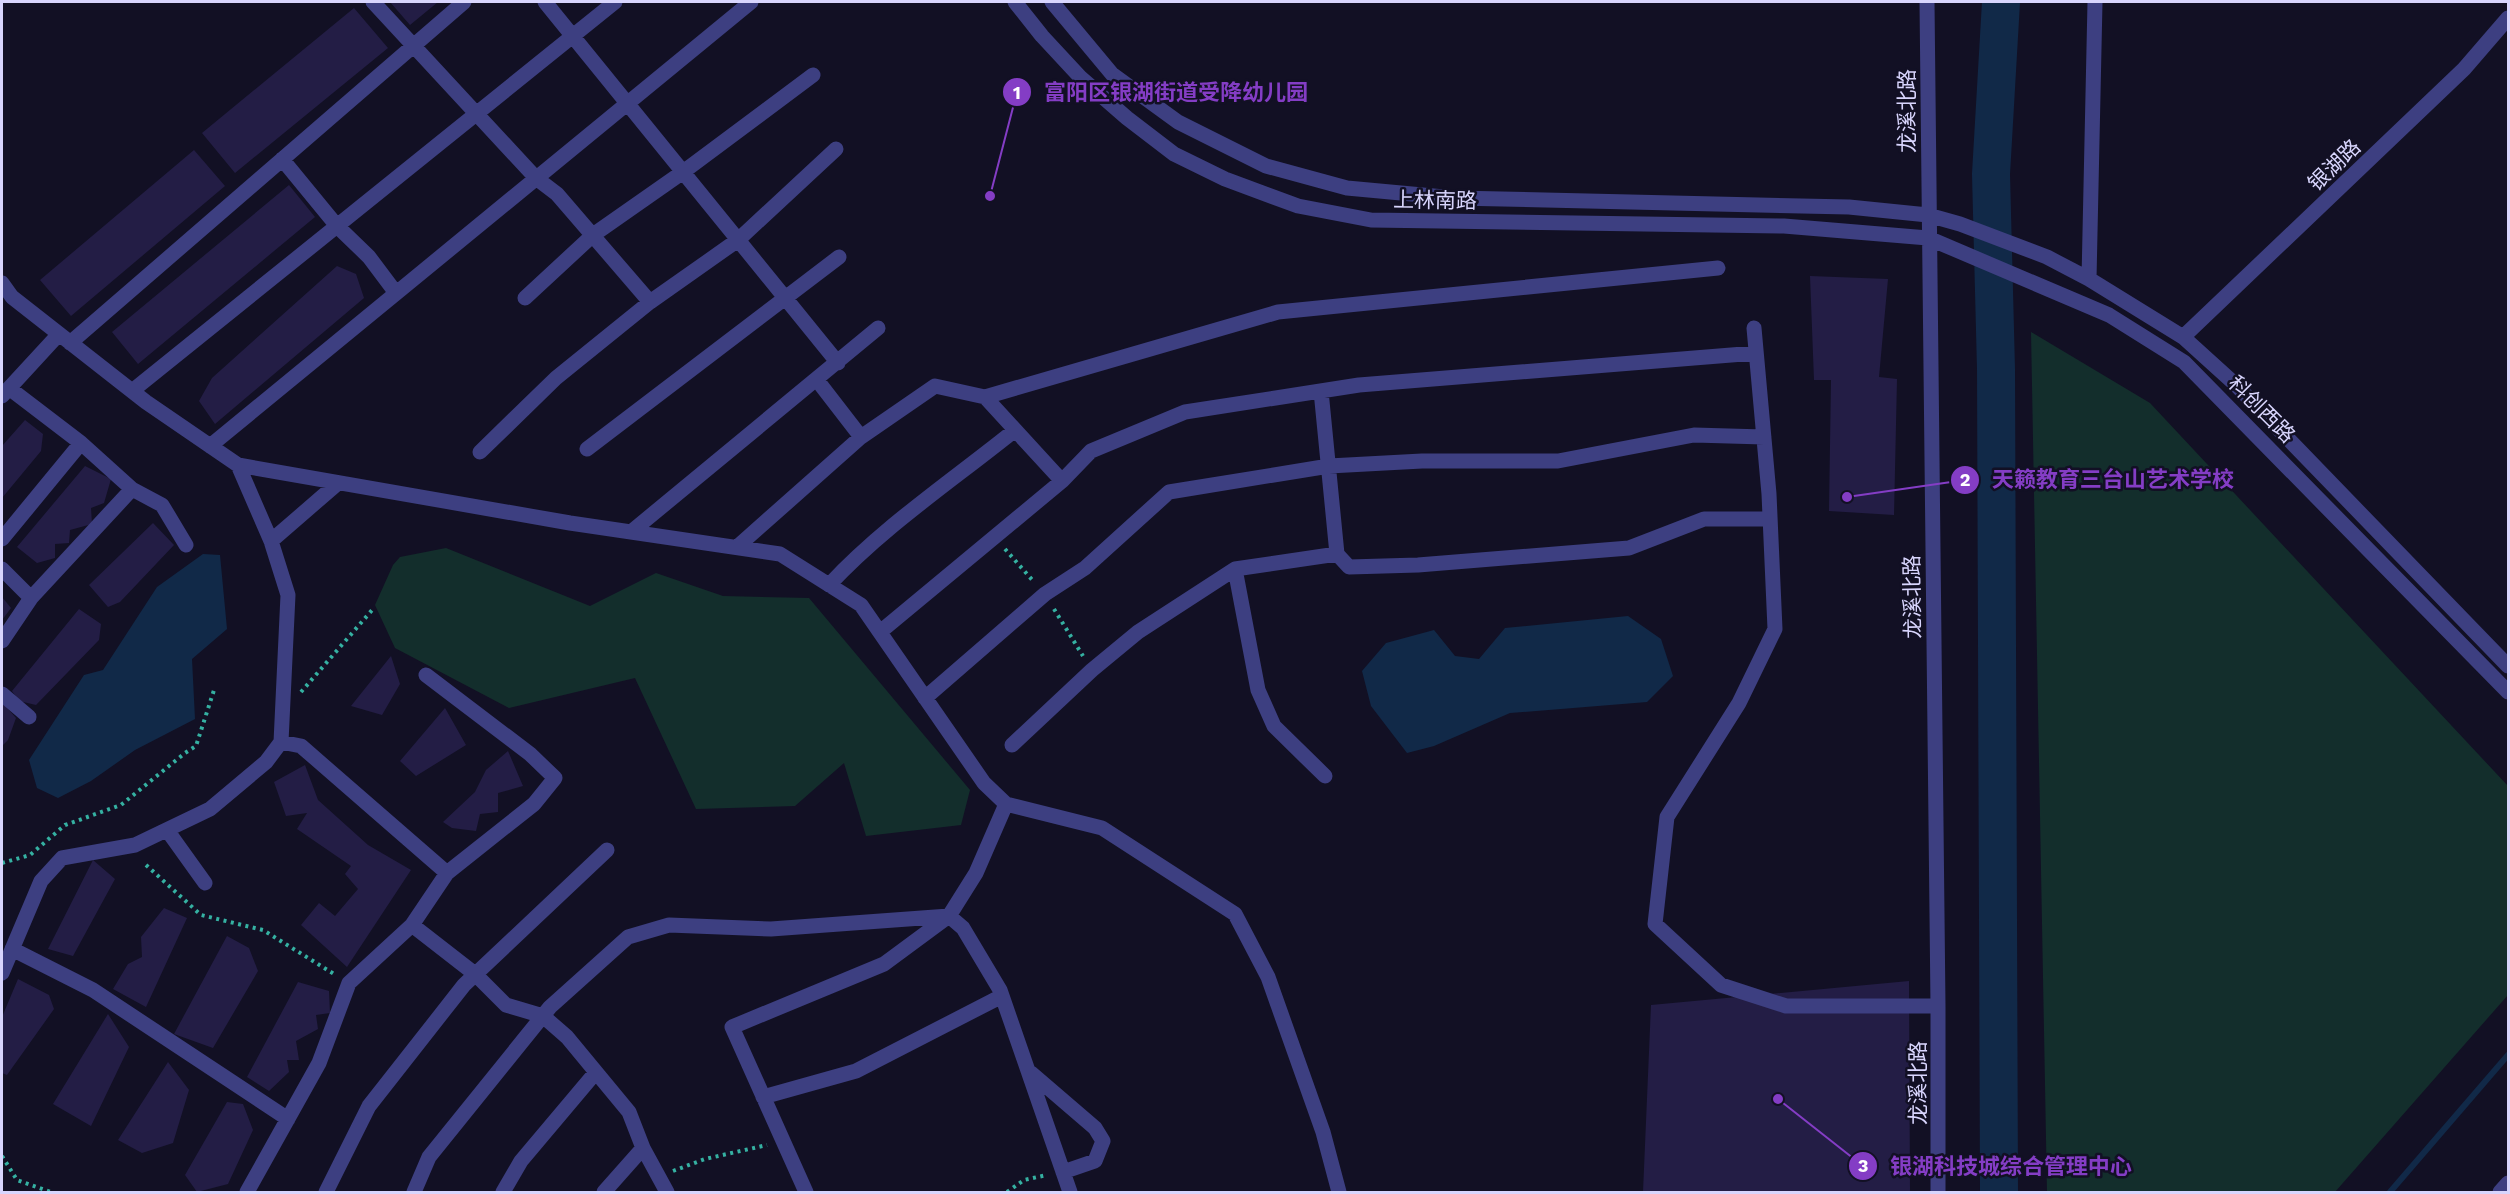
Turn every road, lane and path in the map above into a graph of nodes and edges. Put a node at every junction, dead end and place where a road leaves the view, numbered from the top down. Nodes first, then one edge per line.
1 (373, 2) edge
2 (464, 2) edge
3 (545, 2) edge
4 (615, 2) edge
5 (752, 2) edge
6 (1015, 2) edge
7 (1052, 2) edge
8 (1927, 2) edge
9 (2095, 2) edge
10 (2508, 18) edge
11 (573, 36) junction
12 (414, 45) junction
13 (813, 75) dead end
14 (627, 103) junction
15 (477, 114) junction
16 (836, 149) dead end
17 (282, 159) junction
18 (683, 172) junction
19 (536, 178) junction
20 (1928, 215) junction
21 (337, 226) junction
22 (593, 235) junction
23 (1928, 238) junction
24 (738, 240) junction
25 (839, 257) dead end
26 (1718, 268) dead end
27 (2089, 279) junction
28 (2, 283) edge
29 (396, 293) junction
30 (525, 298) dead end
31 (785, 298) junction
32 (650, 302) junction
33 (878, 328) dead end
34 (1754, 328) dead end
35 (2184, 337) junction
36 (65, 338) junction
37 (1756, 353) junction
38 (838, 363) junction
39 (817, 380) junction
40 (132, 391) junction
41 (1321, 391) junction
42 (5, 392) edge
43 (985, 397) junction
44 (1015, 430) junction
45 (861, 437) junction
46 (1764, 437) junction
47 (81, 443) junction
48 (210, 446) junction
49 (587, 449) dead end
50 (480, 452) dead end
51 (238, 465) junction
52 (1329, 466) junction
53 (1062, 481) junction
54 (338, 483) junction
55 (132, 489) junction
56 (1770, 519) junction
57 (631, 532) junction
58 (994, 537) junction
59 (2, 539) edge
60 (271, 541) junction
61 (186, 545) dead end
62 (737, 547) junction
63 (1337, 554) junction
64 (2, 569) edge
65 (1235, 569) junction
66 (829, 585) junction
67 (1045, 594) junction
68 (32, 598) junction
69 (373, 609) dead end
70 (880, 632) junction
71 (2, 641) edge
72 (2508, 666) edge
73 (1092, 670) junction
74 (426, 675) dead end
75 (215, 687) dead end
76 (2508, 692) edge
77 (2, 694) edge
78 (925, 698) junction
79 (283, 713) junction
80 (28, 717) dead end
81 (281, 742) junction
82 (1012, 745) dead end
83 (1325, 776) dead end
84 (1006, 804) junction
85 (167, 830) junction
86 (607, 850) dead end
87 (2, 863) edge
88 (146, 865) dead end
89 (447, 873) junction
90 (205, 883) dead end
91 (949, 916) junction
92 (412, 925) junction
93 (12, 949) junction
94 (2, 973) edge
95 (475, 974) junction
96 (349, 983) junction
97 (1002, 996) junction
98 (1938, 1006) junction
99 (543, 1016) junction
100 (1029, 1071) junction
101 (596, 1072) junction
102 (763, 1097) junction
103 (288, 1119) junction
104 (783, 1141) junction
105 (643, 1148) junction
106 (2, 1156) edge
107 (1063, 1172) junction
108 (658, 1177) junction
109 (2508, 1183) edge
110 (51, 1192) edge
111 (247, 1192) edge
112 (326, 1192) edge
113 (414, 1192) edge
114 (503, 1192) edge
115 (604, 1192) edge
116 (667, 1192) edge
117 (806, 1192) edge
118 (1008, 1192) edge
119 (1070, 1192) edge
120 (1339, 1192) edge
121 (1938, 1192) edge
122 (2500, 1192) edge

1 - 12 street
2 - 12 street
3 - 11 street
4 - 11 street
5 - 14 street
6 - 23 street, 上林南路
7 - 20 street, 上林南路
8 - 20 street, 龙溪北路
9 - 27 street
10 - 35 street, 银湖路
11 - 14 street
11 - 15 street
12 - 15 street
12 - 17 street
13 - 18 street
14 - 18 street
14 - 19 street
15 - 19 street
15 - 21 street
16 - 24 street
17 - 21 street
17 - 36 street
18 - 22 street
18 - 24 street
19 - 22 street
19 - 29 street
20 - 23 street, 龙溪北路
20 - 27 street, 科创西路
21 - 29 street
21 - 40 street
22 - 30 street
22 - 32 street
23 - 76 street, 科创西路
23 - 98 street, 龙溪北路
24 - 31 street
24 - 32 street
25 - 31 street
26 - 43 street
27 - 35 street, 科创西路
28 - 36 street
29 - 48 street
31 - 38 street
31 - 49 street
32 - 50 street
33 - 38 street
34 - 37 street
35 - 72 street, 科创西路
36 - 40 street
36 - 42 street
37 - 41 street
37 - 46 street
38 - 39 street
39 - 45 street
39 - 57 street
40 - 48 street
41 - 52 street
41 - 53 street
42 - 47 street
43 - 44 street
43 - 45 street
44 - 53 street
44 - 66 street
45 - 62 street
46 - 52 street
46 - 56 street
47 - 55 street
47 - 59 street
48 - 51 street
51 - 54 street
51 - 60 street
52 - 63 street
52 - 67 street
53 - 58 street
54 - 57 street
54 - 60 street
55 - 61 street
55 - 68 street
56 - 63 street
56 - 98 street
57 - 62 street
58 - 67 path
58 - 70 street
60 - 79 street
62 - 66 street
63 - 65 street
64 - 68 street
65 - 73 street
65 - 83 street
66 - 70 street
67 - 73 path
67 - 78 street
68 - 71 street
69 - 79 path
70 - 78 street
73 - 82 street
74 - 89 street
75 - 87 path
77 - 80 street
78 - 84 street
79 - 81 street
81 - 85 street
81 - 89 street
84 - 91 street
84 - 120 street
85 - 90 street
85 - 93 street
86 - 95 street
88 - 96 path
89 - 92 street
91 - 97 street
91 - 99 street
91 - 102 street
92 - 95 street
92 - 96 street
93 - 94 street
93 - 103 street
95 - 99 street
95 - 112 street
96 - 103 street
97 - 100 street
97 - 102 street
98 - 121 street, 龙溪北路
99 - 101 street
99 - 113 street
100 - 107 street
100 - 107 street
101 - 105 street
101 - 114 street
102 - 104 street
103 - 111 street
104 - 108 path
104 - 117 street
105 - 108 street
105 - 115 street
106 - 110 path
107 - 118 path
107 - 119 street
108 - 116 street
109 - 122 street

